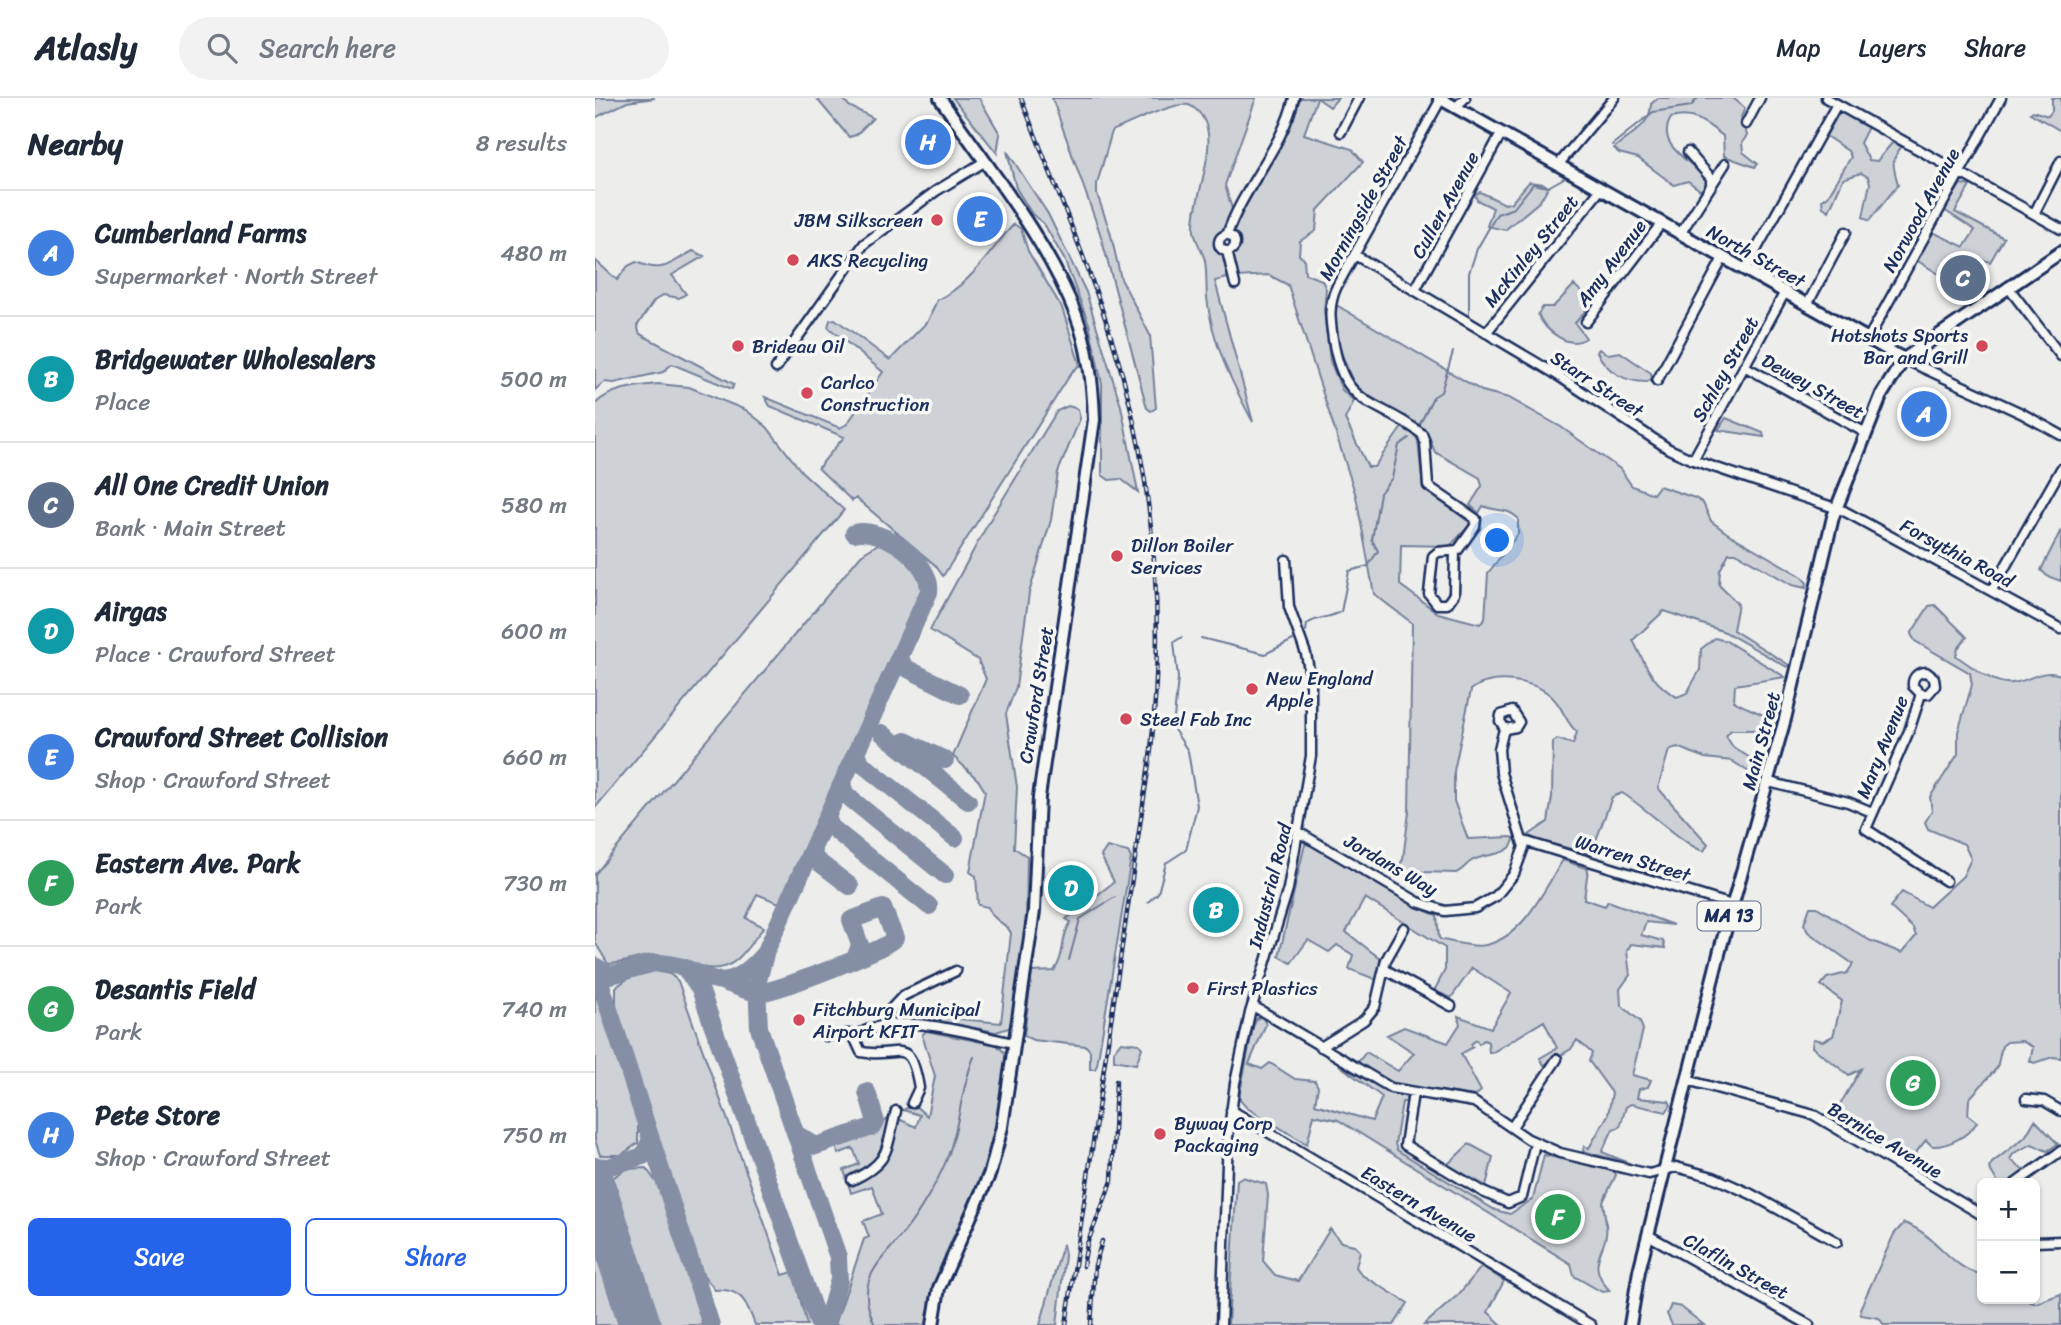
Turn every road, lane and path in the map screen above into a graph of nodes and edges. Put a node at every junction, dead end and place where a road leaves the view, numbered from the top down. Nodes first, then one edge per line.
1 (940, 98) edge
2 (1294, 98) edge
3 (1359, 98) edge
4 (1465, 98) edge
5 (1614, 98) edge
6 (1761, 98) edge
7 (1826, 98) edge
8 (2001, 98) edge
9 (1440, 99) edge
10 (1837, 104) junction
11 (1455, 108) junction
12 (1746, 124) dead end
13 (1341, 132) dead end
14 (1501, 134) junction
15 (1688, 152) dead end
16 (984, 162) junction
17 (2061, 162) edge
18 (1725, 164) dead end
19 (1558, 165) junction
20 (1960, 173) junction
21 (1711, 188) junction
22 (1601, 189) junction
23 (2034, 214) junction
24 (1661, 224) junction
25 (2061, 229) edge
26 (1846, 232) dead end
27 (1680, 234) junction
28 (2061, 252) edge
29 (1355, 255) junction
30 (1723, 258) junction
31 (1745, 270) junction
32 (1235, 284) dead end
33 (2008, 287) junction
34 (1415, 290) junction
35 (1785, 292) junction
36 (1807, 305) junction
37 (1587, 322) dead end
38 (1486, 333) junction
39 (1868, 339) junction
40 (1926, 341) junction
41 (1882, 346) junction
42 (2061, 356) edge
43 (1904, 359) junction
44 (1744, 366) junction
45 (776, 368) dead end
46 (1928, 369) junction
47 (1657, 381) dead end
48 (1889, 381) junction
49 (1866, 433) junction
50 (2061, 435) edge
51 (1693, 460) junction
52 (2061, 469) edge
53 (1836, 509) junction
54 (1455, 551) junction
55 (1286, 559) dead end
56 (1991, 590) junction
57 (2061, 629) edge
58 (1921, 694) dead end
59 (1505, 729) dead end
60 (1769, 782) junction
61 (1873, 811) junction
62 (1300, 833) junction
63 (1524, 841) junction
64 (1947, 881) dead end
65 (1732, 905) junction
66 (1404, 928) dead end
67 (1384, 969) junction
68 (956, 971) dead end
69 (1253, 1006) junction
70 (1451, 1006) dead end
71 (889, 1023) junction
72 (826, 1036) dead end
73 (854, 1037) junction
74 (1014, 1042) junction
75 (1321, 1047) junction
76 (1557, 1059) dead end
77 (1687, 1080) junction
78 (1413, 1093) junction
79 (2026, 1099) dead end
80 (912, 1103) dead end
81 (1231, 1110) junction
82 (896, 1111) dead end
83 (2061, 1111) edge
84 (1512, 1127) junction
85 (1535, 1143) junction
86 (2061, 1151) edge
87 (1665, 1169) junction
88 (2023, 1178) edge
89 (852, 1180) dead end
90 (1977, 1210) edge
91 (1649, 1235) junction
92 (2061, 1241) edge
93 (1837, 1242) dead end
94 (2040, 1242) edge
95 (933, 1325) edge
96 (1221, 1325) edge
97 (1591, 1325) edge
98 (1630, 1325) edge
99 (1809, 1325) edge

1 - 16 main road, Crawford Street
2 - 32 street
3 - 13 street
4 - 11 street
5 - 19 street
6 - 12 street
7 - 10 street
8 - 20 street, Norwood Avenue
9 - 11 main road, North Street
9 - 29 street, Morningside Street
10 - 20 street
10 - 31 street
11 - 14 main road, North Street
14 - 19 main road, North Street
14 - 34 street, Cullen Avenue
15 - 21 street
16 - 45 street
16 - 74 main road, Crawford Street
17 - 23 street
18 - 21 street
19 - 22 main road, North Street
20 - 23 street
20 - 39 street, Norwood Avenue
21 - 27 street
22 - 24 main road, North Street
22 - 38 street, McKinley Street
23 - 25 street
24 - 27 main road, North Street
24 - 37 street, Amy Avenue
26 - 36 street
27 - 30 main road, North Street
28 - 33 main road, Main Street / MA 13
29 - 34 street, Starr Street
29 - 54 street, Morningside Street
30 - 31 main road, North Street
30 - 47 street
31 - 35 main road, North Street
33 - 40 main road, Main Street / MA 13
33 - 42 street
34 - 38 street, Starr Street
35 - 36 main road, North Street
35 - 44 street, Schley Street
36 - 39 main road, North Street
38 - 51 street, Starr Street
39 - 41 main road, North Street
40 - 43 main road, Main Street / MA 13
40 - 46 street
41 - 43 main road, North Street
41 - 48 main road
43 - 46 street, North Street
43 - 48 main road, Main Street / MA 13
44 - 49 street, Dewey Street
44 - 51 street, Schley Street
46 - 50 street, North Street
48 - 49 main road, Main Street / MA 13
49 - 53 main road, Main Street / MA 13
51 - 53 street, Starr Street
52 - 56 street
53 - 56 street, Forsythia Road
53 - 60 main road, Main Street / MA 13
54 - 54 street, Morningside Street
55 - 62 street, Industrial Road
56 - 57 street, Forsythia Road
58 - 61 street, Mary Avenue
59 - 63 street
60 - 61 street
60 - 65 main road, Main Street / MA 13
61 - 64 street
62 - 63 street, Jordans Way
62 - 69 street, Industrial Road
63 - 65 street, Warren Street
65 - 77 main road, Main Street / MA 13
66 - 67 street
67 - 70 street
67 - 75 street
68 - 71 street
69 - 75 street
69 - 81 street, Industrial Road
71 - 73 street
71 - 74 street
72 - 73 street
73 - 80 street
74 - 95 main road, Crawford Street
75 - 78 street
76 - 84 street
77 - 87 main road, Main Street / MA 13
77 - 90 street, Bernice Avenue
78 - 84 street
78 - 85 street
79 - 83 street
81 - 96 street, Industrial Road
81 - 97 street, Eastern Avenue
82 - 89 street
84 - 85 street
85 - 87 street
86 - 88 street
87 - 91 main road, Main Street / MA 13
87 - 93 street
91 - 98 main road, Main Street / MA 13
91 - 99 street, Claflin Street
92 - 94 street

